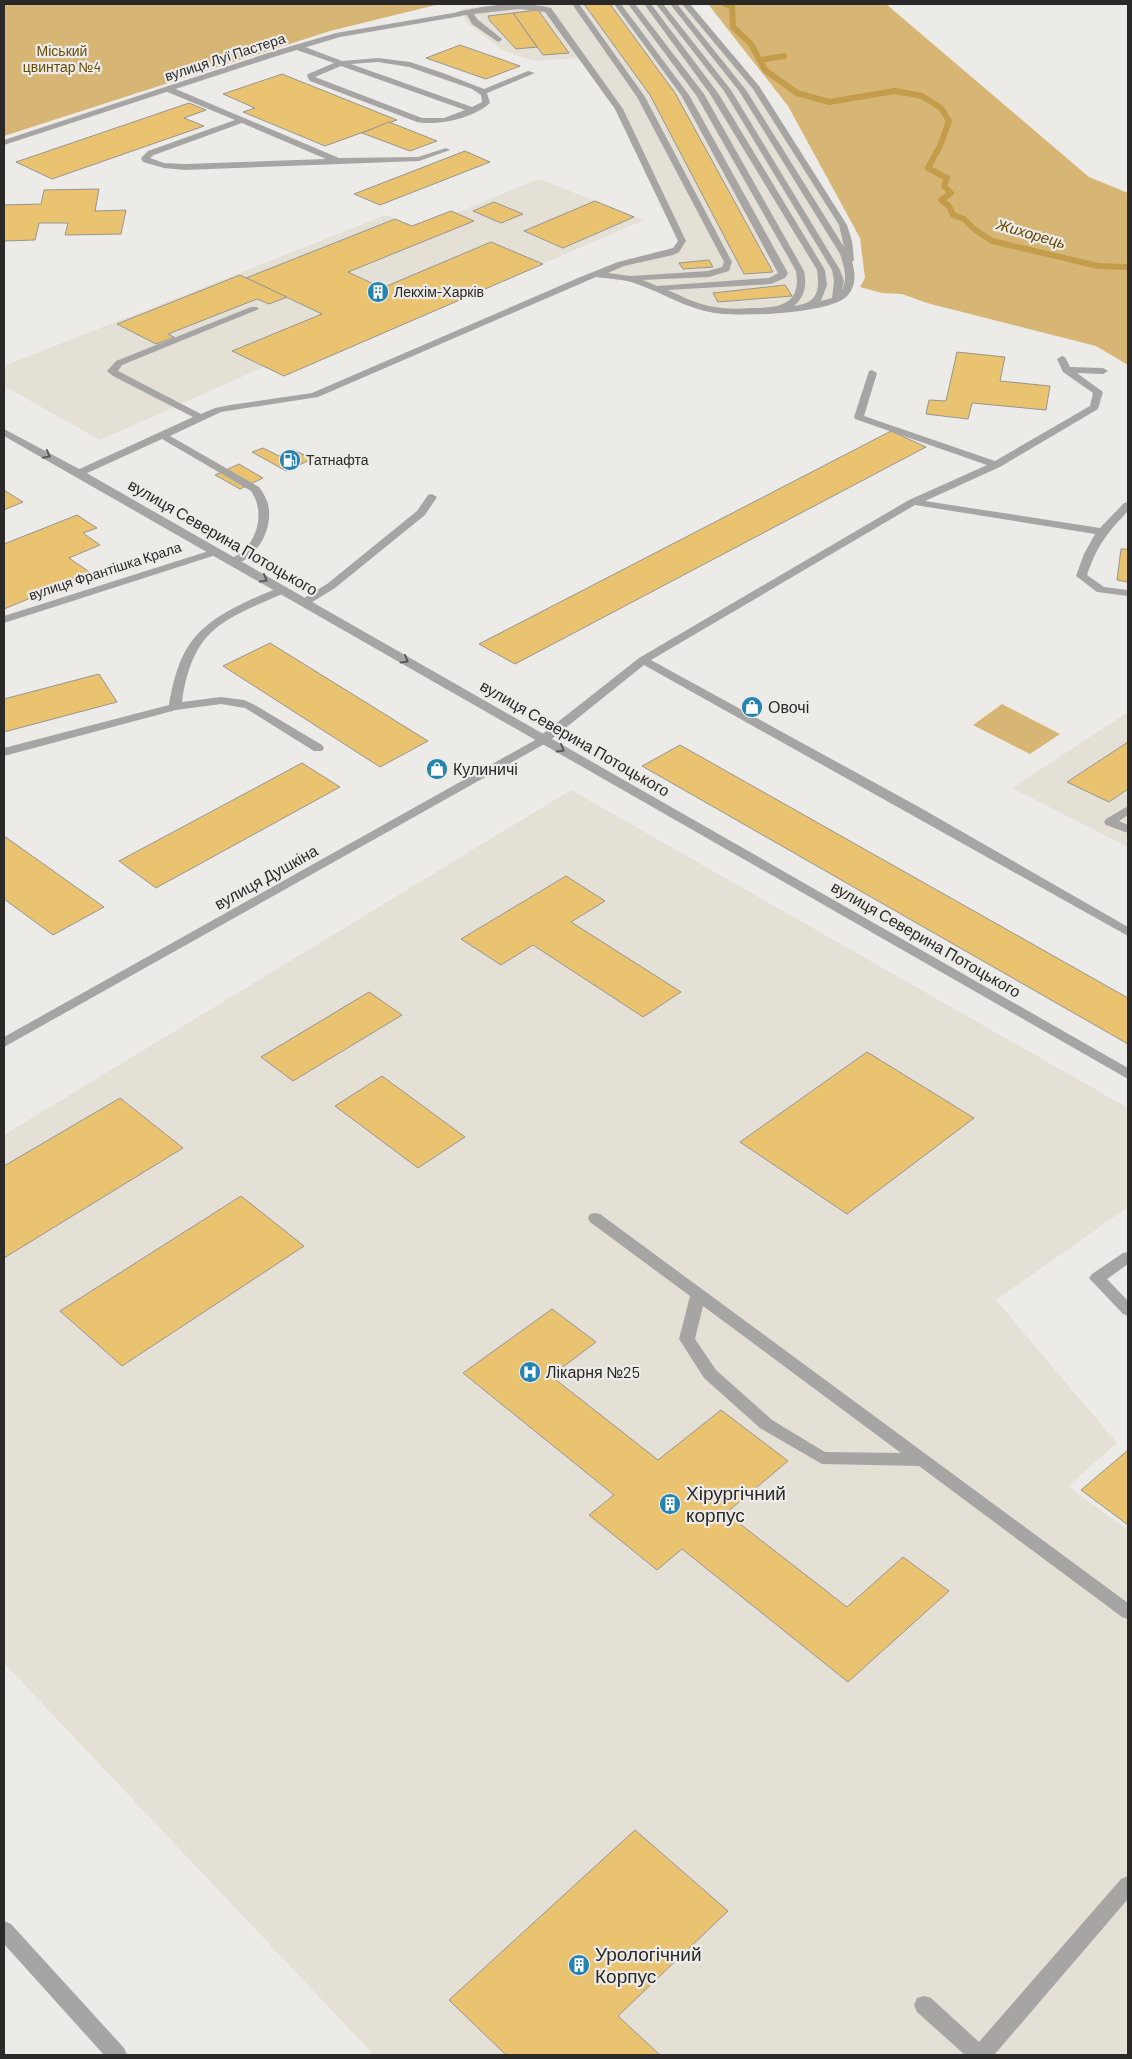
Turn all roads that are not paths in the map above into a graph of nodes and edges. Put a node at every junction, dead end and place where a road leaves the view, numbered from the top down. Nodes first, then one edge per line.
1 (575, 4) edge
2 (617, 4) edge
3 (631, 4) edge
4 (646, 4) edge
5 (659, 4) edge
6 (673, 4) edge
7 (686, 4) edge
8 (469, 13) junction
9 (498, 40) dead end
10 (297, 47) junction
11 (341, 63) junction
12 (531, 73) dead end
13 (168, 89) junction
14 (483, 92) junction
15 (472, 110) junction
16 (244, 120) junction
17 (4, 143) edge
18 (446, 150) dead end
19 (338, 161) junction
20 (851, 270) junction
21 (592, 276) junction
22 (623, 278) junction
23 (651, 288) junction
24 (834, 300) junction
25 (811, 306) junction
26 (778, 309) junction
27 (254, 310) dead end
28 (1062, 359) dead end
29 (1066, 370) junction
30 (1103, 371) dead end
31 (872, 373) dead end
32 (202, 418) junction
33 (4, 432) edge
34 (163, 436) junction
35 (996, 465) junction
36 (79, 473) junction
37 (432, 497) dead end
38 (913, 502) junction
39 (1128, 505) edge
40 (1102, 532) junction
41 (215, 552) junction
42 (233, 562) junction
43 (283, 590) junction
44 (1128, 593) edge
45 (305, 602) junction
46 (4, 620) edge
47 (643, 660) junction
48 (175, 707) junction
49 (544, 739) junction
50 (318, 748) dead end
51 (4, 752) edge
52 (1128, 810) edge
53 (1128, 829) edge
54 (1128, 932) edge
55 (4, 1043) edge
56 (1128, 1074) edge
57 (595, 1218) dead end
58 (1128, 1257) edge
59 (698, 1294) junction
60 (1128, 1310) edge
61 (922, 1460) junction
62 (1128, 1612) edge
63 (1128, 1885) edge
64 (4, 1930) edge
65 (924, 2005) dead end
66 (117, 2055) edge
67 (980, 2055) edge

1 - 22 street
2 - 23 street
3 - 26 street
4 - 25 street
5 - 24 street
6 - 20 street
7 - 20 street
8 - 9 street
8 - 10 street, вулиця Луї Пастера
8 - 21 street, вулиця Луї Пастера
10 - 11 street
10 - 13 street, вулиця Луї Пастера
11 - 14 street
11 - 15 street
11 - 15 street
12 - 14 street
13 - 16 street
13 - 17 street, вулиця Луї Пастера
14 - 15 street
16 - 19 street
16 - 19 street
18 - 19 street
20 - 24 street
21 - 22 street
21 - 32 street
22 - 23 street
23 - 26 street
24 - 25 street
25 - 26 street
27 - 32 street
28 - 29 street
29 - 30 street
29 - 35 street, вулиця Душкіна
31 - 35 street
32 - 34 street
33 -> 36 street, вулиця Северина Потоцького
34 - 36 street
34 - 42 street
35 - 38 street, вулиця Душкіна
36 - 41 street, вулиця Северина Потоцького
37 - 45 street
38 - 40 street
38 - 47 street, вулиця Душкіна
39 - 40 street
40 - 44 street
41 - 42 street, вулиця Северина Потоцького
41 - 46 street, вулиця Франтішка Крала
42 -> 43 street, вулиця Северина Потоцького
43 - 45 street, вулиця Северина Потоцького
43 - 48 street
45 -> 49 street, вулиця Северина Потоцького
47 - 49 street, вулиця Душкіна
47 - 54 street
48 - 50 street
48 - 51 street
49 - 55 street, вулиця Душкіна
49 -> 56 street, вулиця Северина Потоцького
52 - 53 street
57 - 59 street
58 - 60 street
59 - 61 street
59 - 61 street
61 - 62 street
63 - 67 street
64 - 66 street
65 - 67 street

